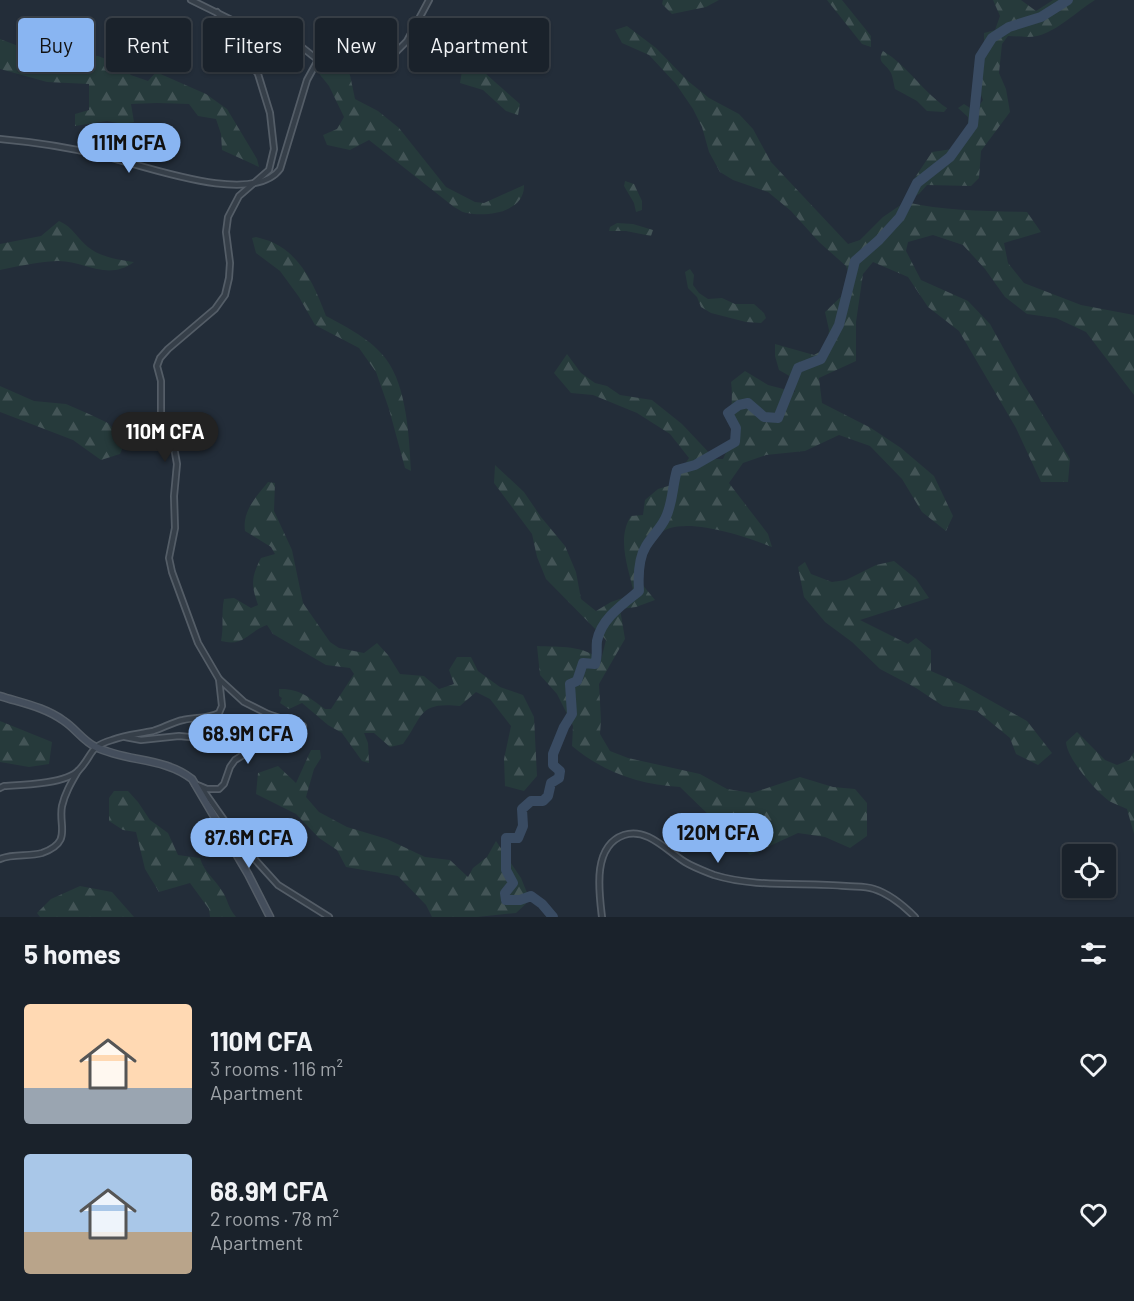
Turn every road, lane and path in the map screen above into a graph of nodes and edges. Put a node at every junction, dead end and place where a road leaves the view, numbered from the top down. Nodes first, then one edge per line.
1 (191, 0) edge
2 (429, 0) edge
3 (217, 12) junction
4 (397, 51) edge
5 (315, 58) edge
6 (315, 65) edge
7 (0, 139) edge
8 (256, 181) junction
9 (219, 679) junction
10 (0, 696) edge
11 (122, 737) junction
12 (200, 738) dead end
13 (94, 747) junction
14 (78, 771) junction
15 (198, 785) junction
16 (0, 788) edge
17 (0, 859) edge
18 (270, 917) edge
19 (329, 917) edge
20 (602, 917) edge
21 (915, 917) edge

1 - 3 street
2 - 4 street
3 - 5 street
3 - 8 street
6 - 8 street
7 - 8 street
8 - 9 street
9 - 11 street
9 - 15 street
10 - 13 street
11 - 12 street
11 - 13 street
13 - 14 street
13 - 15 street
14 - 16 street
14 - 17 street
15 - 18 street
15 - 19 street
20 - 21 street

